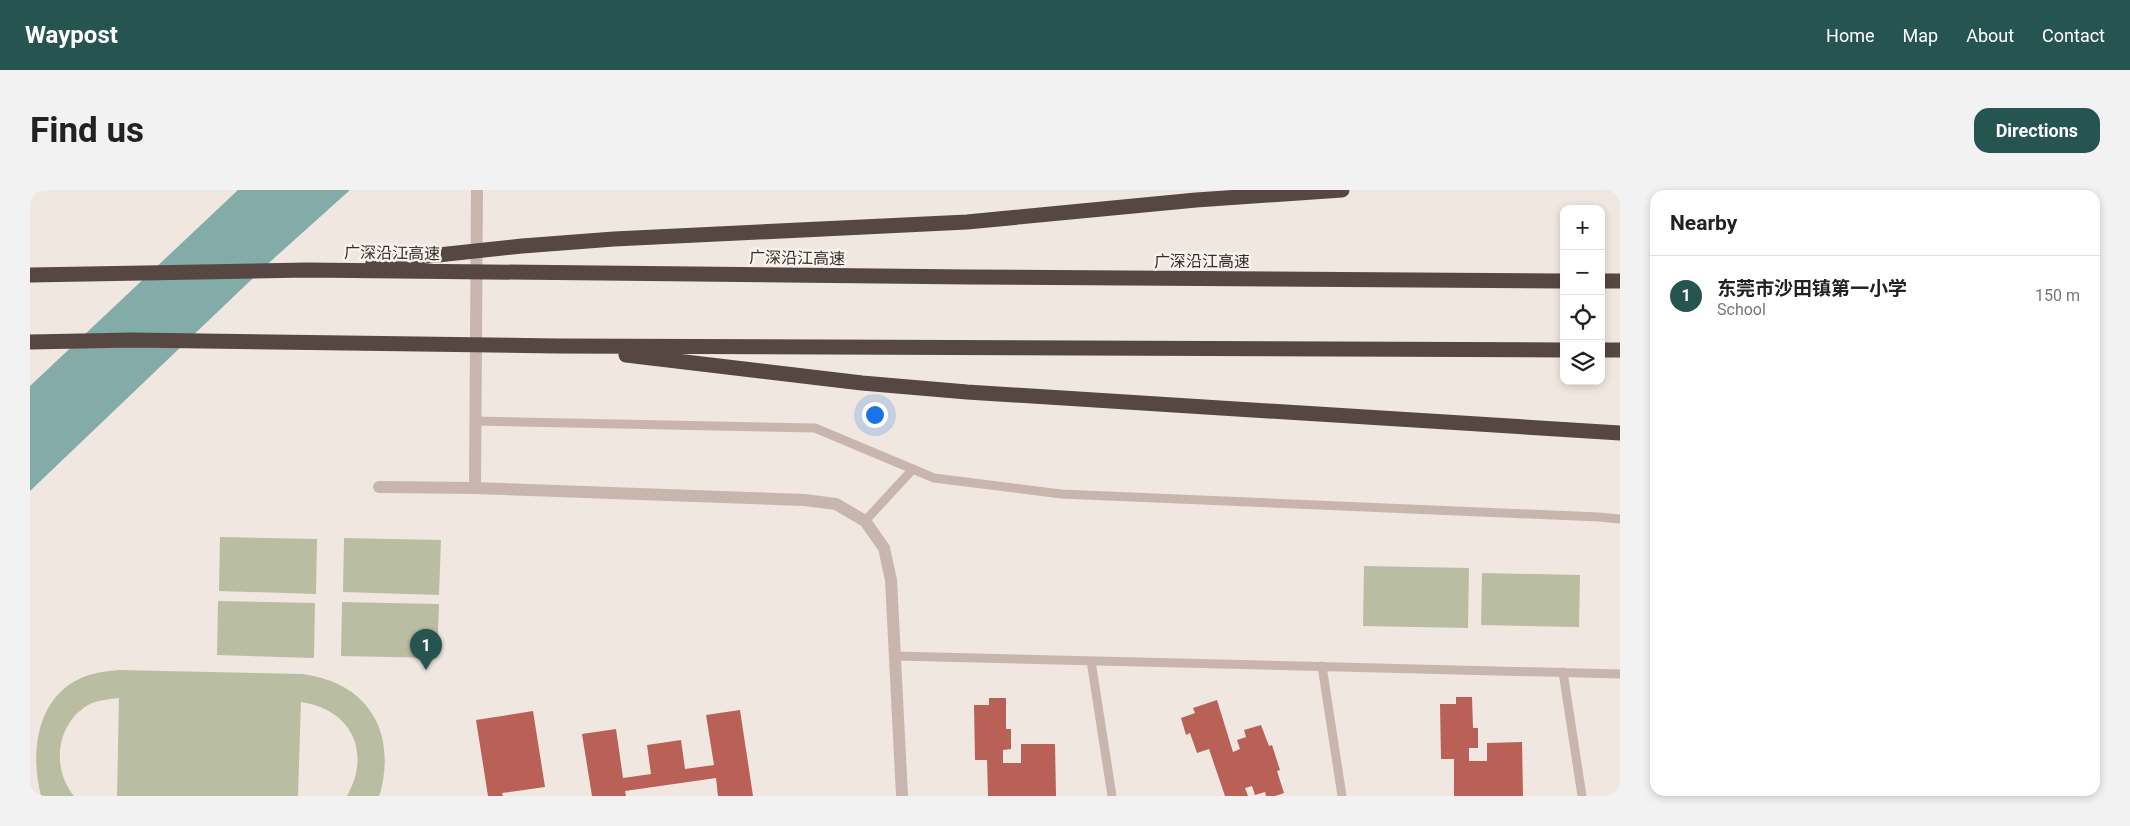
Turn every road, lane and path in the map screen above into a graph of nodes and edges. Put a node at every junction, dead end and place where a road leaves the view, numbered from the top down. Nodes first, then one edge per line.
1 (477, 190) edge
2 (1342, 190) edge
3 (307, 270) junction
4 (30, 275) edge
5 (1560, 281) edge
6 (1605, 281) edge
7 (1620, 281) edge
8 (30, 342) edge
9 (558, 346) junction
10 (1560, 350) edge
11 (1605, 350) edge
12 (1620, 350) edge
13 (476, 421) junction
14 (1618, 432) edge
15 (913, 469) junction
16 (379, 487) dead end
17 (475, 488) junction
18 (1620, 519) edge
19 (865, 521) junction
20 (894, 656) junction
21 (1091, 661) junction
22 (1322, 666) junction
23 (1563, 672) junction
24 (1620, 674) edge
25 (902, 796) edge
26 (1112, 796) edge
27 (1342, 796) edge
28 (1582, 796) edge

1 - 13 street
2 - 3 highway
3 - 4 highway, 广深沿江高速
3 - 5 highway, 广深沿江高速
6 - 7 highway
8 - 9 highway
9 - 10 highway
9 - 14 highway
11 - 12 highway
13 - 15 lane
13 - 17 street
15 - 18 lane
15 - 19 lane
16 - 17 street
17 - 19 street
19 - 20 street
20 - 21 lane
20 - 25 street
21 - 22 lane
21 - 26 lane
22 - 23 lane
22 - 27 lane
23 - 24 lane
23 - 28 lane

